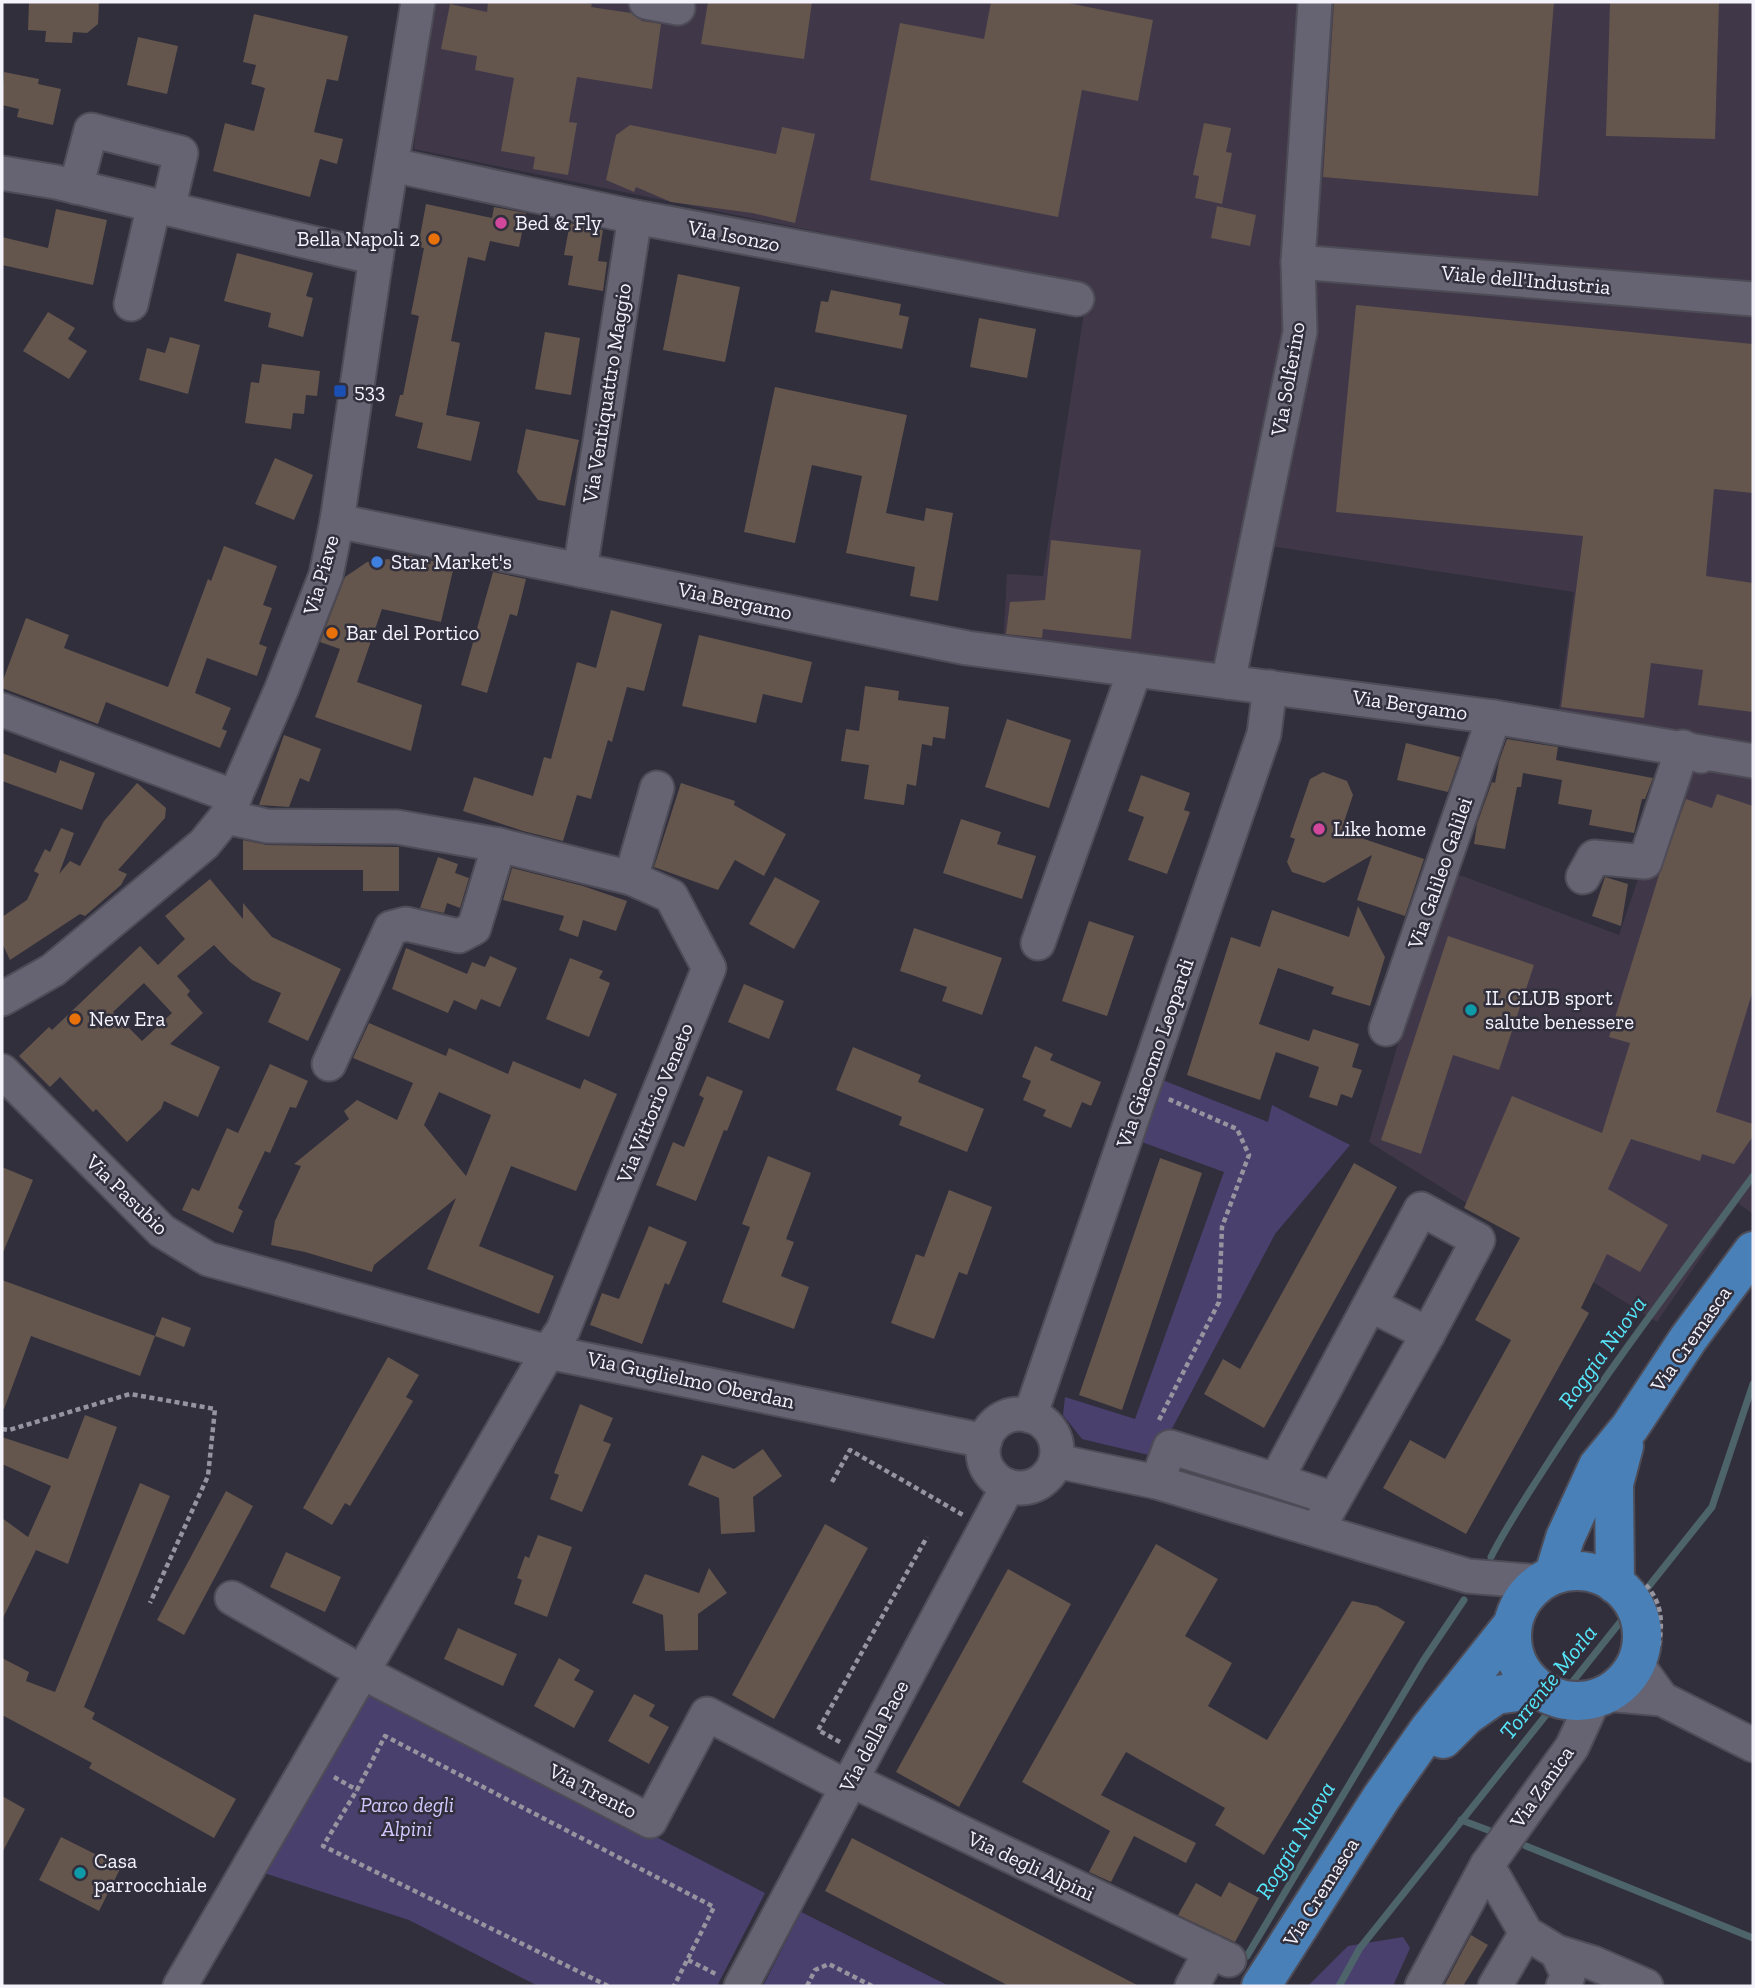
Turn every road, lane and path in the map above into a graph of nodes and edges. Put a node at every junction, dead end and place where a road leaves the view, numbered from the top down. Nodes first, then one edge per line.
1 (646, 2) edge
2 (678, 8) dead end
3 (1315, 15) edge
4 (415, 17) edge
5 (2, 162) edge
6 (392, 165) junction
7 (2, 173) edge
8 (66, 184) junction
9 (161, 207) junction
10 (635, 217) junction
11 (376, 258) junction
12 (1298, 262) junction
13 (1077, 299) dead end
14 (1753, 299) edge
15 (131, 303) dead end
16 (337, 521) junction
17 (580, 570) junction
18 (1135, 670) junction
19 (1228, 682) junction
20 (1270, 687) junction
21 (2, 710) edge
22 (1494, 717) junction
23 (1683, 747) junction
24 (1753, 761) edge
25 (1753, 781) edge
26 (657, 788) dead end
27 (230, 807) junction
28 (499, 845) junction
29 (1583, 877) dead end
30 (631, 878) junction
31 (1038, 943) dead end
32 (2, 999) edge
33 (1386, 1028) dead end
34 (329, 1064) dead end
35 (2, 1071) edge
36 (1143, 1088) junction
37 (1753, 1251) edge
38 (1371, 1305) junction
39 (400, 1310) joint
40 (1428, 1334) junction
41 (548, 1352) junction
42 (1030, 1416) junction
43 (1156, 1427) dead end
44 (1630, 1427) junction
45 (2, 1429) edge
46 (985, 1441) junction
47 (1056, 1461) junction
48 (1276, 1480) junction
49 (832, 1482) dead end
50 (1157, 1482) junction
51 (1008, 1486) junction
52 (1334, 1499) junction
53 (985, 1528) junction
54 (1318, 1530) junction
55 (927, 1537) dead end
56 (1531, 1597) junction
57 (232, 1598) dead end
58 (1628, 1599) junction
59 (150, 1603) dead end
60 (1636, 1663) junction
61 (362, 1672) junction
62 (1662, 1699) junction
63 (1572, 1701) junction
64 (1753, 1745) edge
65 (847, 1746) dead end
66 (849, 1783) junction
67 (1381, 1798) junction
68 (1496, 1853) junction
69 (1526, 1933) junction
70 (1557, 1952) junction
71 (180, 1986) edge
72 (608, 1986) edge
73 (674, 1986) edge
74 (741, 1986) edge
75 (807, 1986) edge
76 (872, 1986) edge
77 (1192, 1986) edge
78 (1261, 1986) edge
79 (1422, 1986) edge
80 (1495, 1986) edge
81 (1563, 1986) edge
82 (1646, 1986) edge

1 - 2 street
3 - 12 street, Via Solferino
4 - 6 street, Via Piave
5 - 8 street
6 - 10 street, Via Isonzo
6 - 11 street, Via Piave
7 - 8 street
8 - 9 street
8 - 9 street
9 - 11 street
9 - 15 street
10 - 13 street, Via Isonzo
10 - 17 street, Via Ventiquattro Maggio
11 - 16 street, Via Piave
12 - 14 street, Viale dell'Industria
12 - 19 street, Via Solferino
16 - 17 street, Via Bergamo
16 - 27 street, Via Piave
17 - 18 street, Via Bergamo
18 - 19 street, Via Bergamo
18 - 31 street
19 - 20 street, Via Bergamo
20 - 22 street, Via Bergamo
20 - 36 street, Via Giacomo Leopardi
21 - 27 street, Via Vittorio Veneto
22 - 23 street, Via Bergamo
22 - 33 street, Via Galileo Galilei
23 - 24 street, Via Bergamo
23 - 25 street, Via Bergamo
23 - 29 street
26 - 30 street
27 - 28 street, Via Vittorio Veneto
27 - 32 street, Via Piave
28 - 30 street, Via Vittorio Veneto
28 - 34 street
30 - 41 street, Via Vittorio Veneto
35 - 39 street, Via Pasubio
36 - 42 street, Via Giacomo Leopardi
36 - 43 path
37 - 44 main road, Via Cremasca
38 - 40 street
38 - 40 street
38 - 48 street
39 - 41 street, Via Guglielmo Oberdan
40 - 52 street
41 - 46 street, Via Guglielmo Oberdan
41 - 61 street
42 - 46 street
42 - 47 street
44 - 56 main road, Via Cremasca
44 - 58 main road, Via Cremasca
45 - 59 path
46 - 51 street
47 - 50 street
47 - 51 street
48 - 50 street
48 - 52 street
49 - 53 path
50 - 54 street
51 - 53 street, Via della Pace
52 - 54 street
53 - 66 street, Via della Pace
54 - 56 street
55 - 65 path
56 - 58 main road
56 - 63 main road, Via Cremasca
56 - 67 main road, Via Cremasca
57 - 61 street, Via Trento
58 - 60 main road, Via Cremasca
60 - 62 street
60 - 63 main road
61 - 66 street, Via Trento
61 - 71 street
62 - 63 street
62 - 64 street
63 - 67 main road, Via Cremasca
63 - 68 street, Via Zanica
66 - 74 street, Via della Pace
66 - 77 street, Via degli Alpini
67 - 78 main road, Via Cremasca
68 - 69 street
68 - 79 street, Via Zanica
69 - 70 street
69 - 80 street
70 - 81 street
70 - 82 street
72 - 73 path
75 - 76 path

